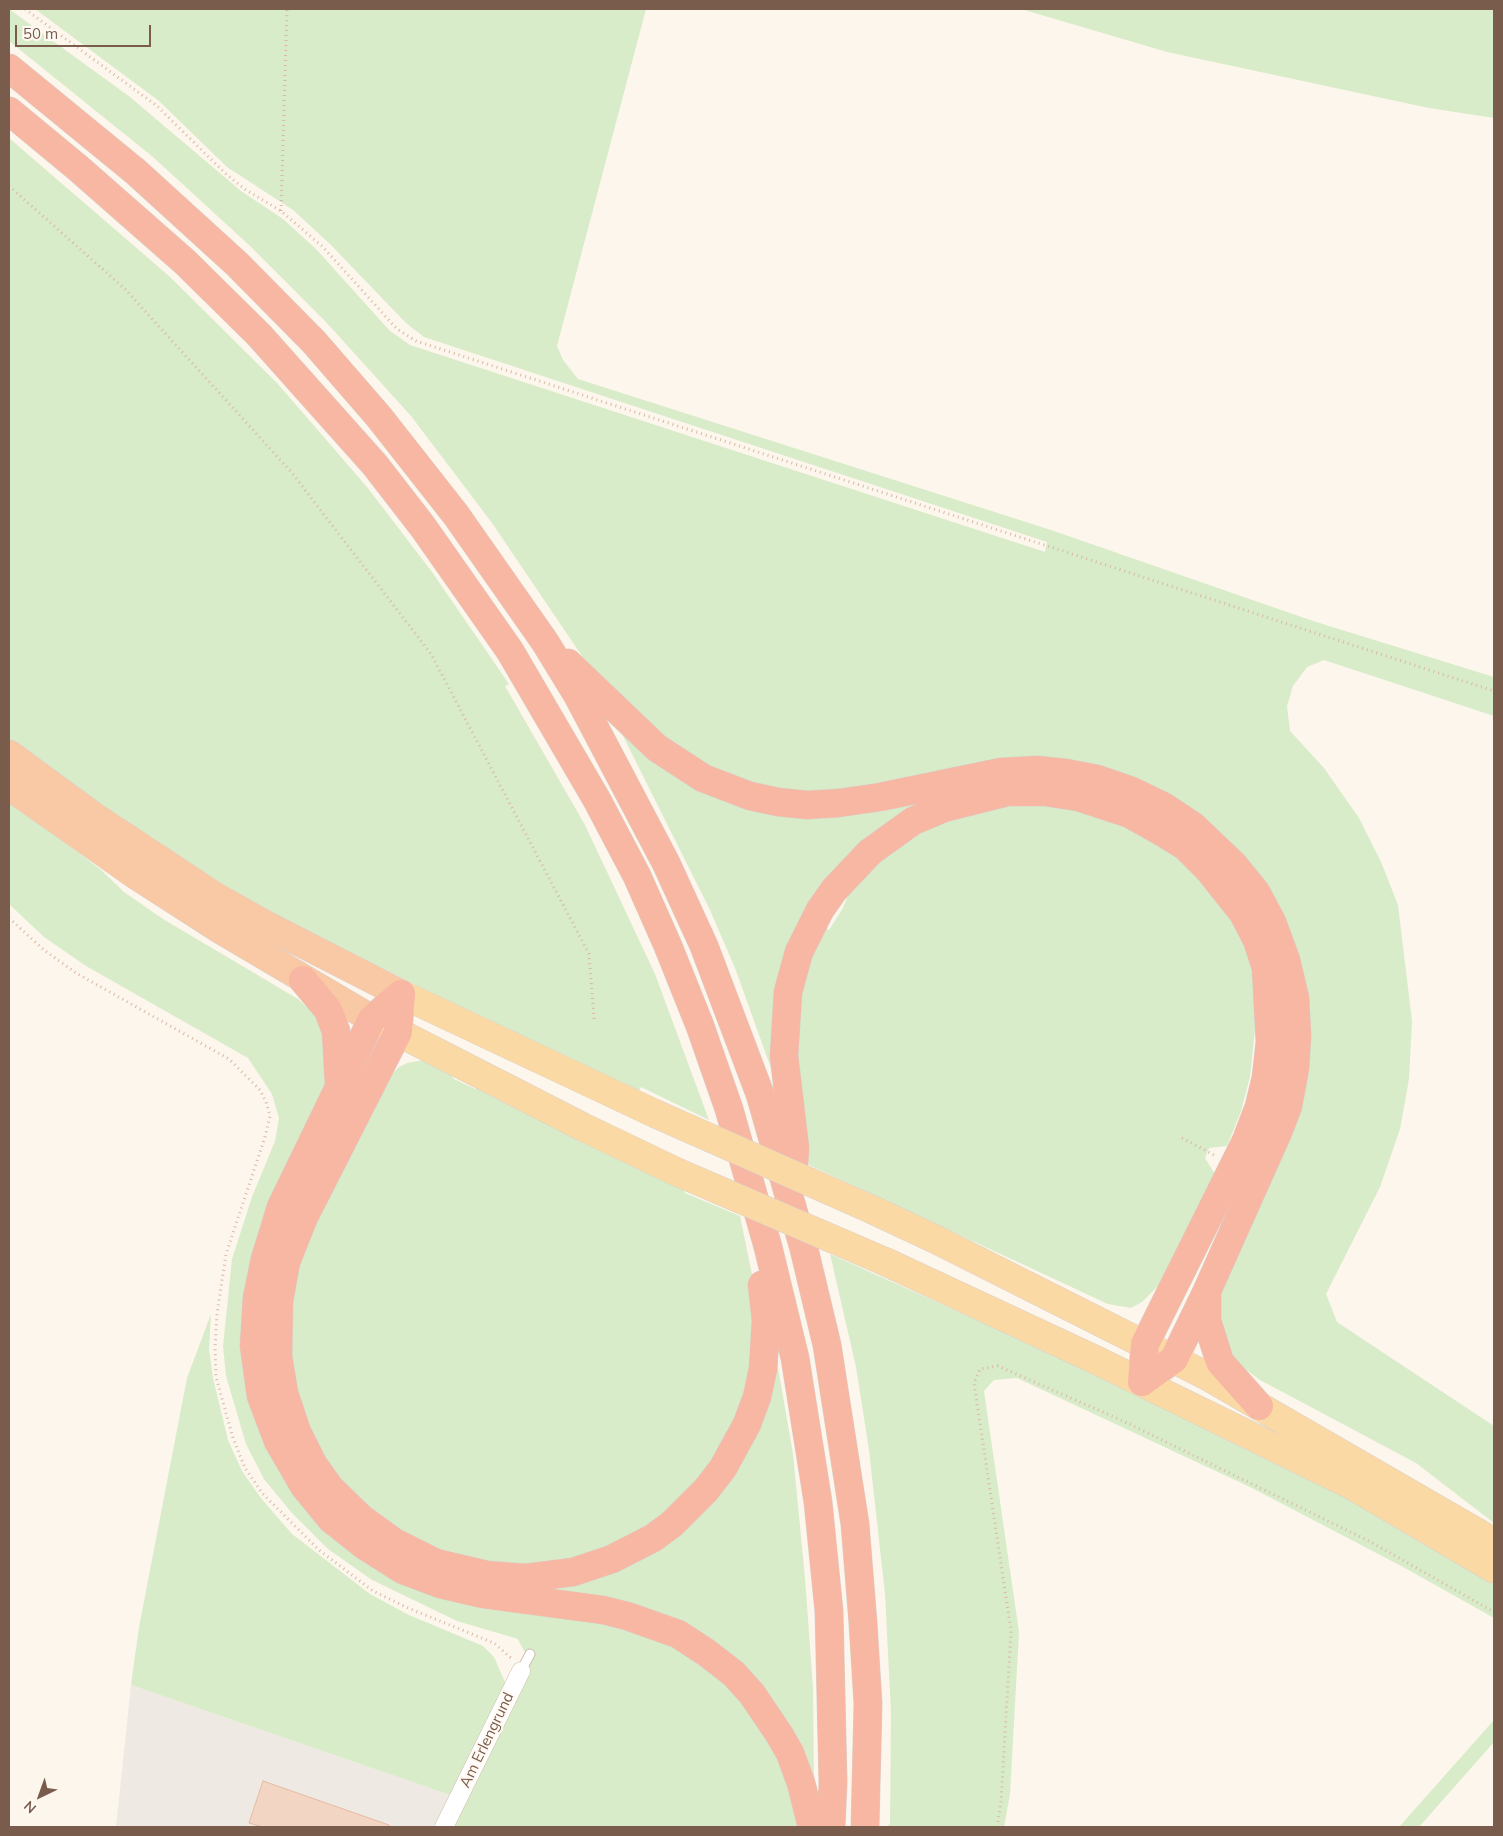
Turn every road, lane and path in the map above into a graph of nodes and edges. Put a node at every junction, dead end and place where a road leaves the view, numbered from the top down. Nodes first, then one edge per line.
1 (25, 9) edge
2 (287, 9) edge
3 (9, 68) edge
4 (9, 111) edge
5 (9, 186) edge
6 (281, 211) junction
7 (545, 642) junction
8 (1494, 691) edge
9 (9, 754) edge
10 (9, 786) edge
11 (303, 980) junction
12 (401, 994) junction
13 (372, 1019) junction
14 (594, 1019) dead end
15 (398, 1032) junction
16 (340, 1085) junction
17 (1182, 1138) dead end
18 (1235, 1164) junction
19 (792, 1204) junction
20 (768, 1247) junction
21 (1207, 1292) junction
22 (1145, 1344) junction
23 (1174, 1359) junction
24 (1142, 1382) junction
25 (1259, 1406) junction
26 (1494, 1542) edge
27 (1494, 1569) edge
28 (1494, 1612) edge
29 (530, 1654) dead end
30 (521, 1671) joint
31 (444, 1827) edge
32 (812, 1827) edge
33 (831, 1827) edge
34 (865, 1827) edge
35 (997, 1827) edge

1 - 6 path
2 - 6 path
3 - 7 highway
4 - 20 highway
5 - 14 path
6 - 8 path
7 - 19 highway
7 - 21 highway
9 - 12 highway
10 - 11 highway
11 - 13 highway
11 - 16 highway
12 - 13 highway
12 - 15 highway
12 - 22 main road, bridge
13 - 15 main road
13 - 16 highway
15 - 20 highway
15 - 24 main road, bridge
16 - 32 highway
17 - 18 path
18 - 19 highway
18 - 22 highway
19 - 34 highway
20 - 33 highway
21 - 23 highway
21 - 25 highway
22 - 23 main road
22 - 24 highway
23 - 24 highway
23 - 25 main road
24 - 27 main road
25 - 26 main road
28 - 35 path
29 - 30 lane, Am Erlengrund
30 - 31 street, Am Erlengrund

